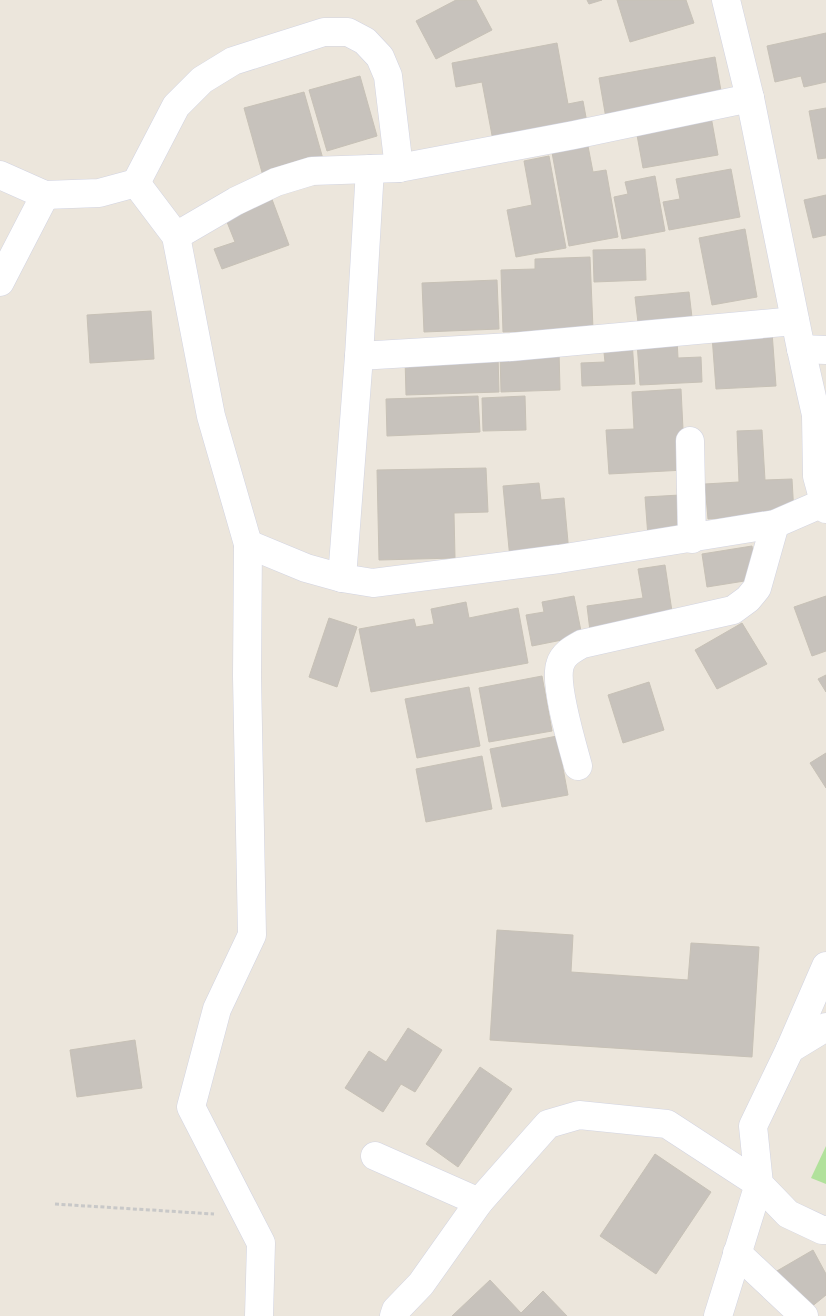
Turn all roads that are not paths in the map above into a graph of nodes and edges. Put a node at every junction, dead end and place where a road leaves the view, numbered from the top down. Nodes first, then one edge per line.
1 (726, 0) edge
2 (750, 98) junction
3 (399, 168) junction
4 (370, 169) junction
5 (0, 175) edge
6 (136, 183) junction
7 (45, 195) junction
8 (176, 236) junction
9 (0, 282) edge
10 (795, 321) junction
11 (813, 350) edge
12 (359, 356) junction
13 (690, 441) dead end
14 (825, 506) edge
15 (775, 524) junction
16 (692, 538) junction
17 (248, 544) junction
18 (342, 578) junction
19 (578, 766) dead end
20 (826, 966) edge
21 (826, 1027) edge
22 (790, 1049) junction
23 (375, 1156) dead end
24 (759, 1184) junction
25 (479, 1202) junction
26 (826, 1230) edge
27 (737, 1253) junction
28 (259, 1316) edge
29 (394, 1316) edge
30 (718, 1316) edge
31 (804, 1316) edge

1 - 2 street
2 - 3 street
2 - 10 street
3 - 4 street
3 - 6 street
4 - 8 street
4 - 12 street
5 - 7 street
6 - 7 street
6 - 8 street
7 - 9 street
8 - 17 street
10 - 11 street
10 - 12 street
11 - 14 street
12 - 18 street
13 - 16 street
14 - 15 street
15 - 16 street
15 - 19 street
16 - 18 street
17 - 18 street
17 - 28 street
20 - 22 street
21 - 22 street
22 - 24 street
23 - 25 street
24 - 25 street
24 - 26 street
24 - 27 street
25 - 29 street
27 - 30 street
27 - 31 street

